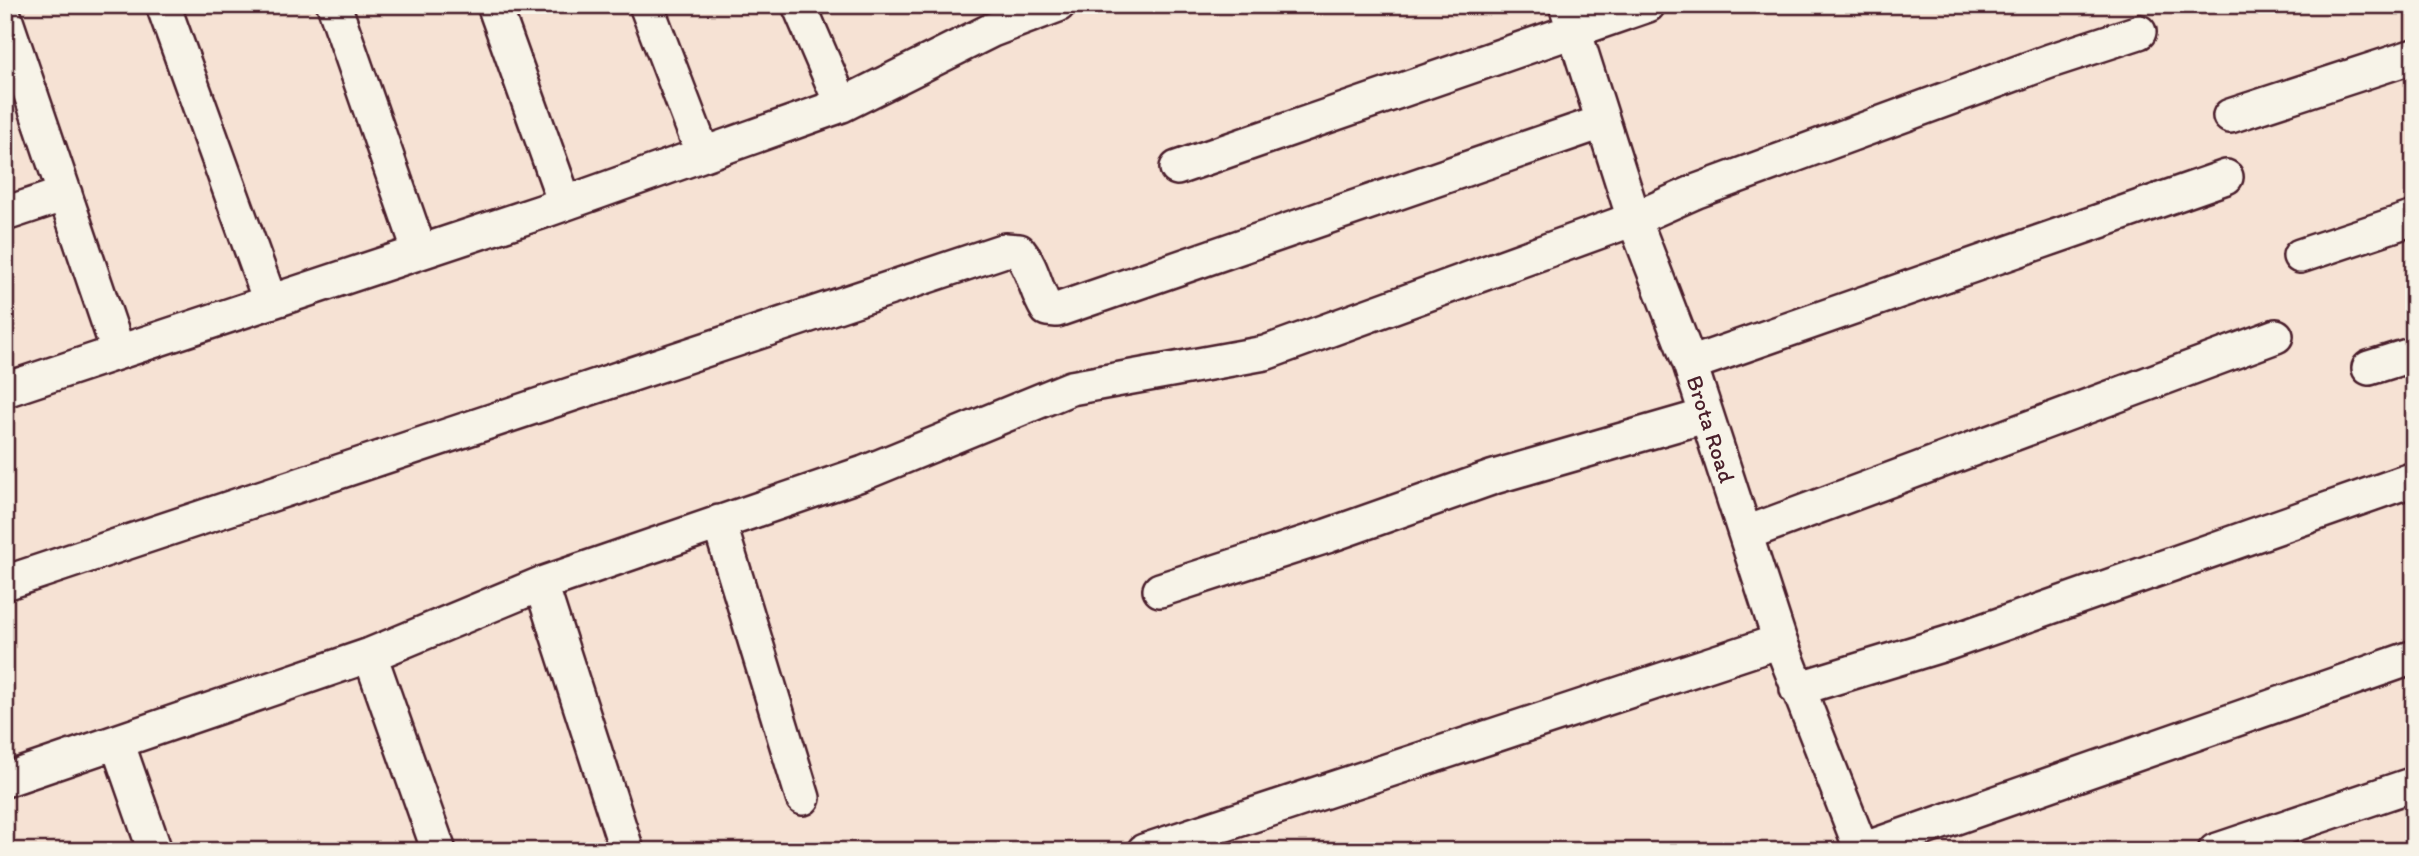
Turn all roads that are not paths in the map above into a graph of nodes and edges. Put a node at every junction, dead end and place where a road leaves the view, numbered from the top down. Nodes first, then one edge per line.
1 (163, 5) edge
2 (334, 5) edge
3 (494, 5) edge
4 (646, 5) edge
5 (799, 5) edge
6 (1058, 5) edge
7 (1648, 5) edge
8 (1571, 17) edge
9 (8, 32) edge
10 (2139, 32) dead end
11 (2414, 56) edge
12 (842, 105) junction
13 (2230, 116) dead end
14 (1602, 122) junction
15 (703, 154) junction
16 (1177, 168) dead end
17 (2226, 177) dead end
18 (65, 194) junction
19 (565, 203) junction
20 (5, 214) edge
21 (2414, 218) edge
22 (1634, 219) junction
23 (420, 252) junction
24 (2300, 256) dead end
25 (270, 301) junction
26 (2276, 336) dead end
27 (118, 351) junction
28 (2414, 354) edge
29 (1690, 364) junction
30 (2369, 368) dead end
31 (5, 390) edge
32 (1705, 416) junction
33 (2414, 479) edge
34 (719, 522) junction
35 (1747, 533) junction
36 (5, 583) edge
37 (541, 584) junction
38 (1160, 590) dead end
39 (1780, 641) junction
40 (370, 655) junction
41 (2414, 657) edge
42 (1797, 689) junction
43 (117, 742) junction
44 (5, 780) edge
45 (2414, 784) edge
46 (803, 798) dead end
47 (1862, 850) edge
48 (155, 851) edge
49 (439, 851) edge
50 (627, 851) edge
51 (1144, 851) edge
52 (2216, 851) edge

1 - 25 street
2 - 23 street
3 - 19 street
4 - 15 street
5 - 12 street
6 - 12 street
7 - 8 street
8 - 14 street, Brota Road
8 - 16 street
9 - 18 street
10 - 22 street
11 - 13 street
12 - 15 street
14 - 22 street, Brota Road
14 - 36 street
15 - 19 street
17 - 29 street
18 - 20 street
18 - 27 street
19 - 23 street
21 - 24 street
22 - 29 street, Brota Road
22 - 34 street
23 - 25 street
25 - 27 street
26 - 35 street
27 - 31 street
28 - 30 street
29 - 32 street, Brota Road
32 - 35 street, Brota Road
32 - 38 street
33 - 42 street
34 - 37 street
34 - 46 street
35 - 39 street, Brota Road
37 - 40 street
37 - 50 street
39 - 42 street, Brota Road
39 - 51 street
40 - 43 street
40 - 49 street
41 - 47 street
42 - 47 street, Brota Road
43 - 44 street
43 - 48 street
45 - 52 street

